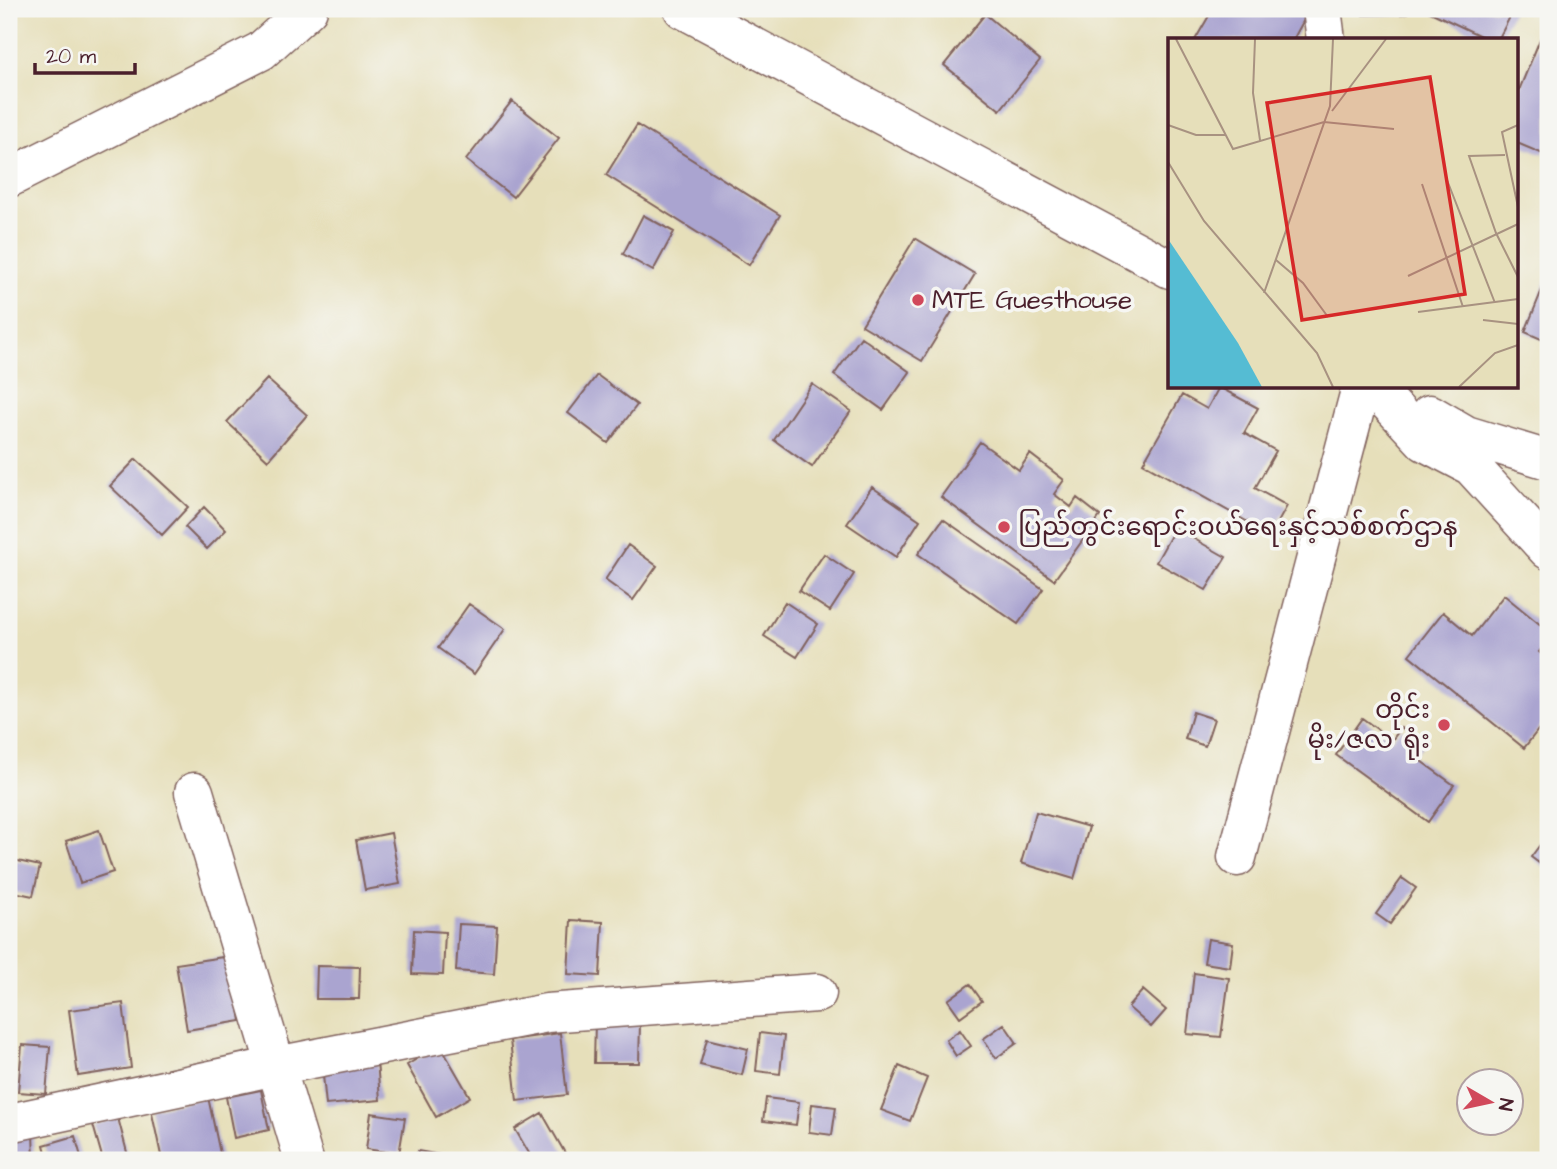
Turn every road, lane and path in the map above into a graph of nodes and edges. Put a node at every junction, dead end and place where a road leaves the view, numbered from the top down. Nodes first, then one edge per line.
1 (309, 9) edge
2 (683, 9) edge
3 (1322, 9) edge
4 (1326, 38) edge
5 (9, 178) edge
6 (1168, 268) edge
7 (1361, 388) edge
8 (1375, 388) edge
9 (1385, 388) edge
10 (1548, 460) edge
11 (1548, 550) edge
12 (194, 792) dead end
13 (1237, 857) dead end
14 (817, 993) dead end
15 (275, 1066) junction
16 (9, 1123) edge
17 (304, 1160) edge

1 - 5 street
2 - 6 street
3 - 4 street
7 - 13 street
8 - 11 street
9 - 10 street
12 - 15 street
14 - 15 street
15 - 16 street
15 - 17 street

